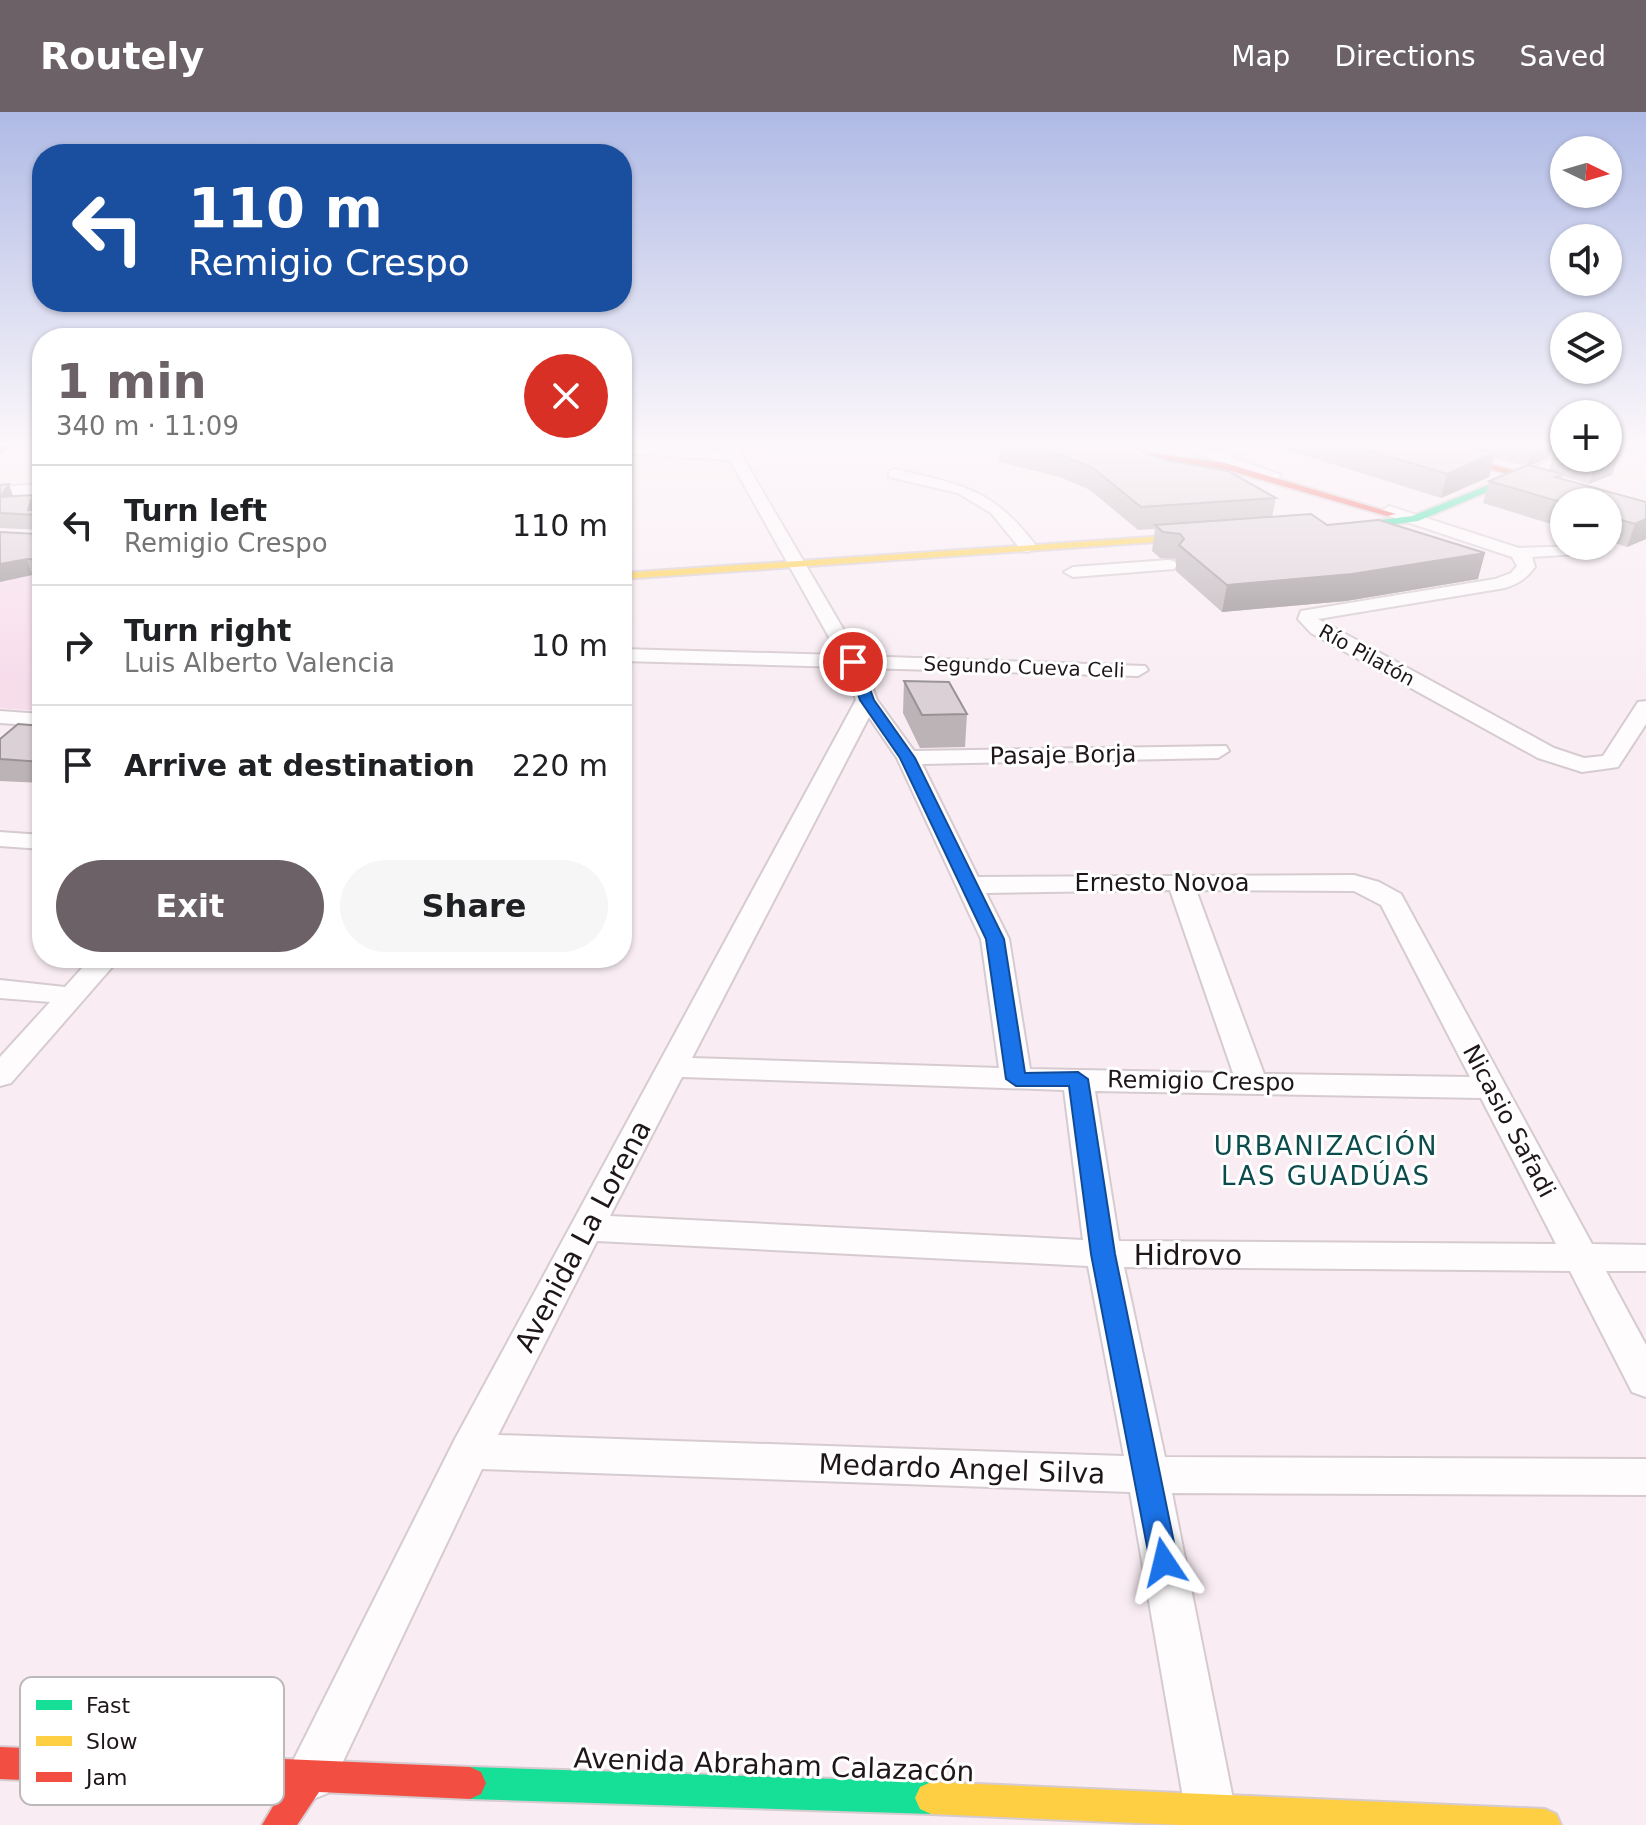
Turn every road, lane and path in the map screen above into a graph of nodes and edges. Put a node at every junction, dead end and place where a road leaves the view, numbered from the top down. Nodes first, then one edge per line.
1 (777, 526) edge
2 (1010, 526) edge
3 (1324, 526) edge
4 (1343, 526) edge
5 (1435, 526) edge
6 (1231, 535) edge
7 (1028, 547) junction
8 (1550, 551) edge
9 (1518, 553) junction
10 (799, 563) junction
11 (1168, 565) dead end
12 (1073, 572) dead end
13 (632, 574) edge
14 (632, 655) edge
15 (853, 662) junction
16 (1138, 670) dead end
17 (867, 700) junction
18 (1646, 707) edge
19 (0, 717) edge
20 (32, 719) edge
21 (1218, 751) dead end
22 (908, 758) junction
23 (0, 839) edge
24 (32, 841) edge
25 (1180, 882) junction
26 (1354, 883) joint
27 (970, 885) junction
28 (97, 968) edge
29 (0, 989) edge
30 (72, 996) junction
31 (672, 1067) junction
32 (0, 1076) edge
33 (1016, 1079) junction
34 (1078, 1079) junction
35 (1251, 1081) junction
36 (1491, 1088) junction
37 (587, 1228) junction
38 (1103, 1254) junction
39 (1581, 1256) junction
40 (1646, 1258) edge
41 (1646, 1381) edge
42 (469, 1451) junction
43 (1148, 1475) junction
44 (1646, 1477) edge
45 (0, 1763) edge
46 (20, 1765) edge
47 (284, 1791) edge
48 (309, 1794) junction
49 (1210, 1809) junction
50 (278, 1825) edge
51 (1545, 1825) edge

1 - 10 street
2 - 7 street
3 - 4 main road
5 - 9 street
6 - 7 main road
7 - 10 main road
8 - 9 street
9 - 18 street, Río Pilatón
10 - 13 main road
10 - 15 street
11 - 12 street
14 - 15 street, Segundo Cueva Celi
15 - 16 street, Segundo Cueva Celi
15 - 17 street
17 - 22 street
17 - 31 street, Avenida La Lorena
19 - 20 street
21 - 22 street, Pasaje Borja
22 - 27 street
23 - 24 street
25 - 26 street, Ernesto Novoa
25 - 27 street, Ernesto Novoa
25 - 35 street
26 - 36 street, Nicasio Safadi
27 - 33 street
28 - 30 street
29 - 30 street
30 - 32 street
31 - 33 street, Remigio Crespo
31 - 37 street, Avenida La Lorena
33 - 34 street, Remigio Crespo
34 - 35 street, Remigio Crespo
34 - 38 street
35 - 36 street, Remigio Crespo
36 - 39 street, Nicasio Safadi
37 - 38 street, Hidrovo
37 - 42 street, Avenida La Lorena
38 - 39 street, Hidrovo
38 - 43 street
39 - 40 street, Hidrovo
39 - 41 street, Nicasio Safadi
42 - 43 street, Medardo Angel Silva
42 - 48 street, Avenida La Lorena
43 - 44 street, Medardo Angel Silva
43 - 49 street
45 - 46 main road, Avenida Abraham Calazacón
47 - 48 main road, Avenida Abraham Calazacón
48 - 49 main road, Avenida Abraham Calazacón
48 - 50 main road, Avenida La Lorena
49 - 51 main road, Avenida Abraham Calazacón

